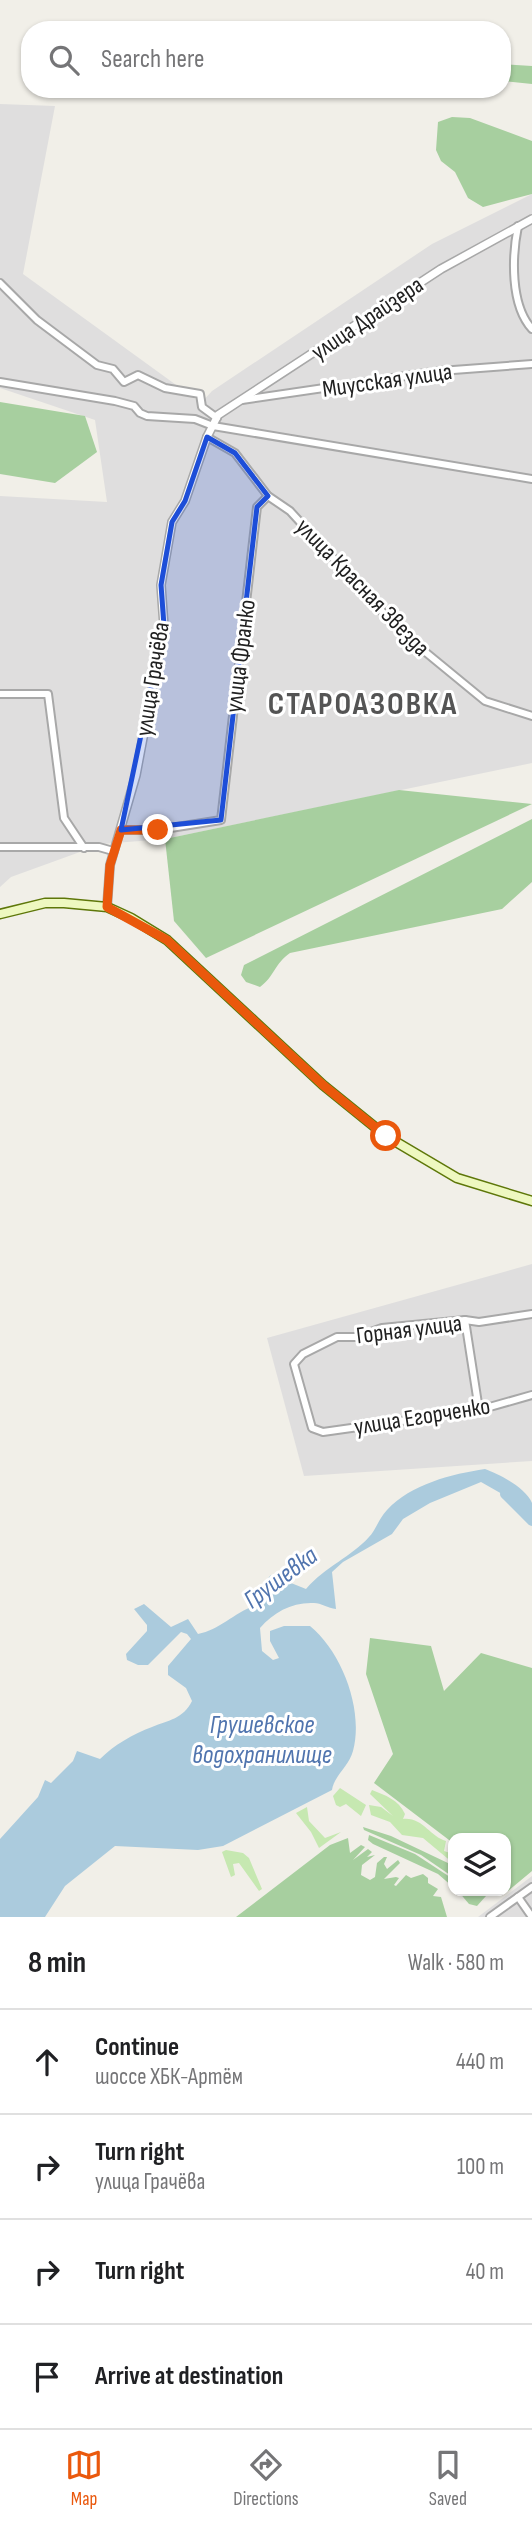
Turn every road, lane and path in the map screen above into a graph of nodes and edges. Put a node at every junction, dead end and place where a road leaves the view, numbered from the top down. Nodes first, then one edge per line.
1 (532, 219) edge
2 (518, 224) junction
3 (0, 283) edge
4 (532, 329) edge
5 (532, 364) edge
6 (0, 382) edge
7 (242, 400) junction
8 (217, 416) junction
9 (212, 426) junction
10 (206, 437) junction
11 (532, 479) edge
12 (268, 496) junction
13 (0, 694) edge
14 (532, 716) edge
15 (121, 830) junction
16 (0, 847) edge
17 (84, 848) junction
18 (113, 851) junction
19 (107, 907) junction
20 (0, 914) edge
21 (532, 1201) edge
22 (532, 1314) edge
23 (465, 1320) junction
24 (532, 1395) edge
25 (479, 1410) junction
26 (312, 1428) joint
27 (532, 1887) edge
28 (518, 1898) junction
29 (490, 1917) edge
30 (532, 1917) edge

1 - 2 street, улица Драйзера
2 - 4 street
2 - 7 street, улица Драйзера
3 - 8 street
5 - 7 street, Миусская улица
6 - 9 street
7 - 8 street, улица Драйзера
8 - 9 street, улица Грачёва
9 - 10 street, улица Грачёва
9 - 11 street
10 - 12 street, улица Красная Звезда
10 - 15 street, улица Грачёва
12 - 14 street, улица Красная Звезда
12 - 15 street, улица Франко
13 - 17 street
15 - 18 street, улица Грачёва
16 - 17 street
17 - 18 street
18 - 19 street, улица Грачёва
19 - 20 main road
19 - 21 main road
22 - 23 street, Горная улица
23 - 25 street
23 - 26 street, Горная улица
24 - 25 street, улица Егорченко
25 - 26 street, улица Егорченко
27 - 28 street
28 - 29 street
28 - 30 street

